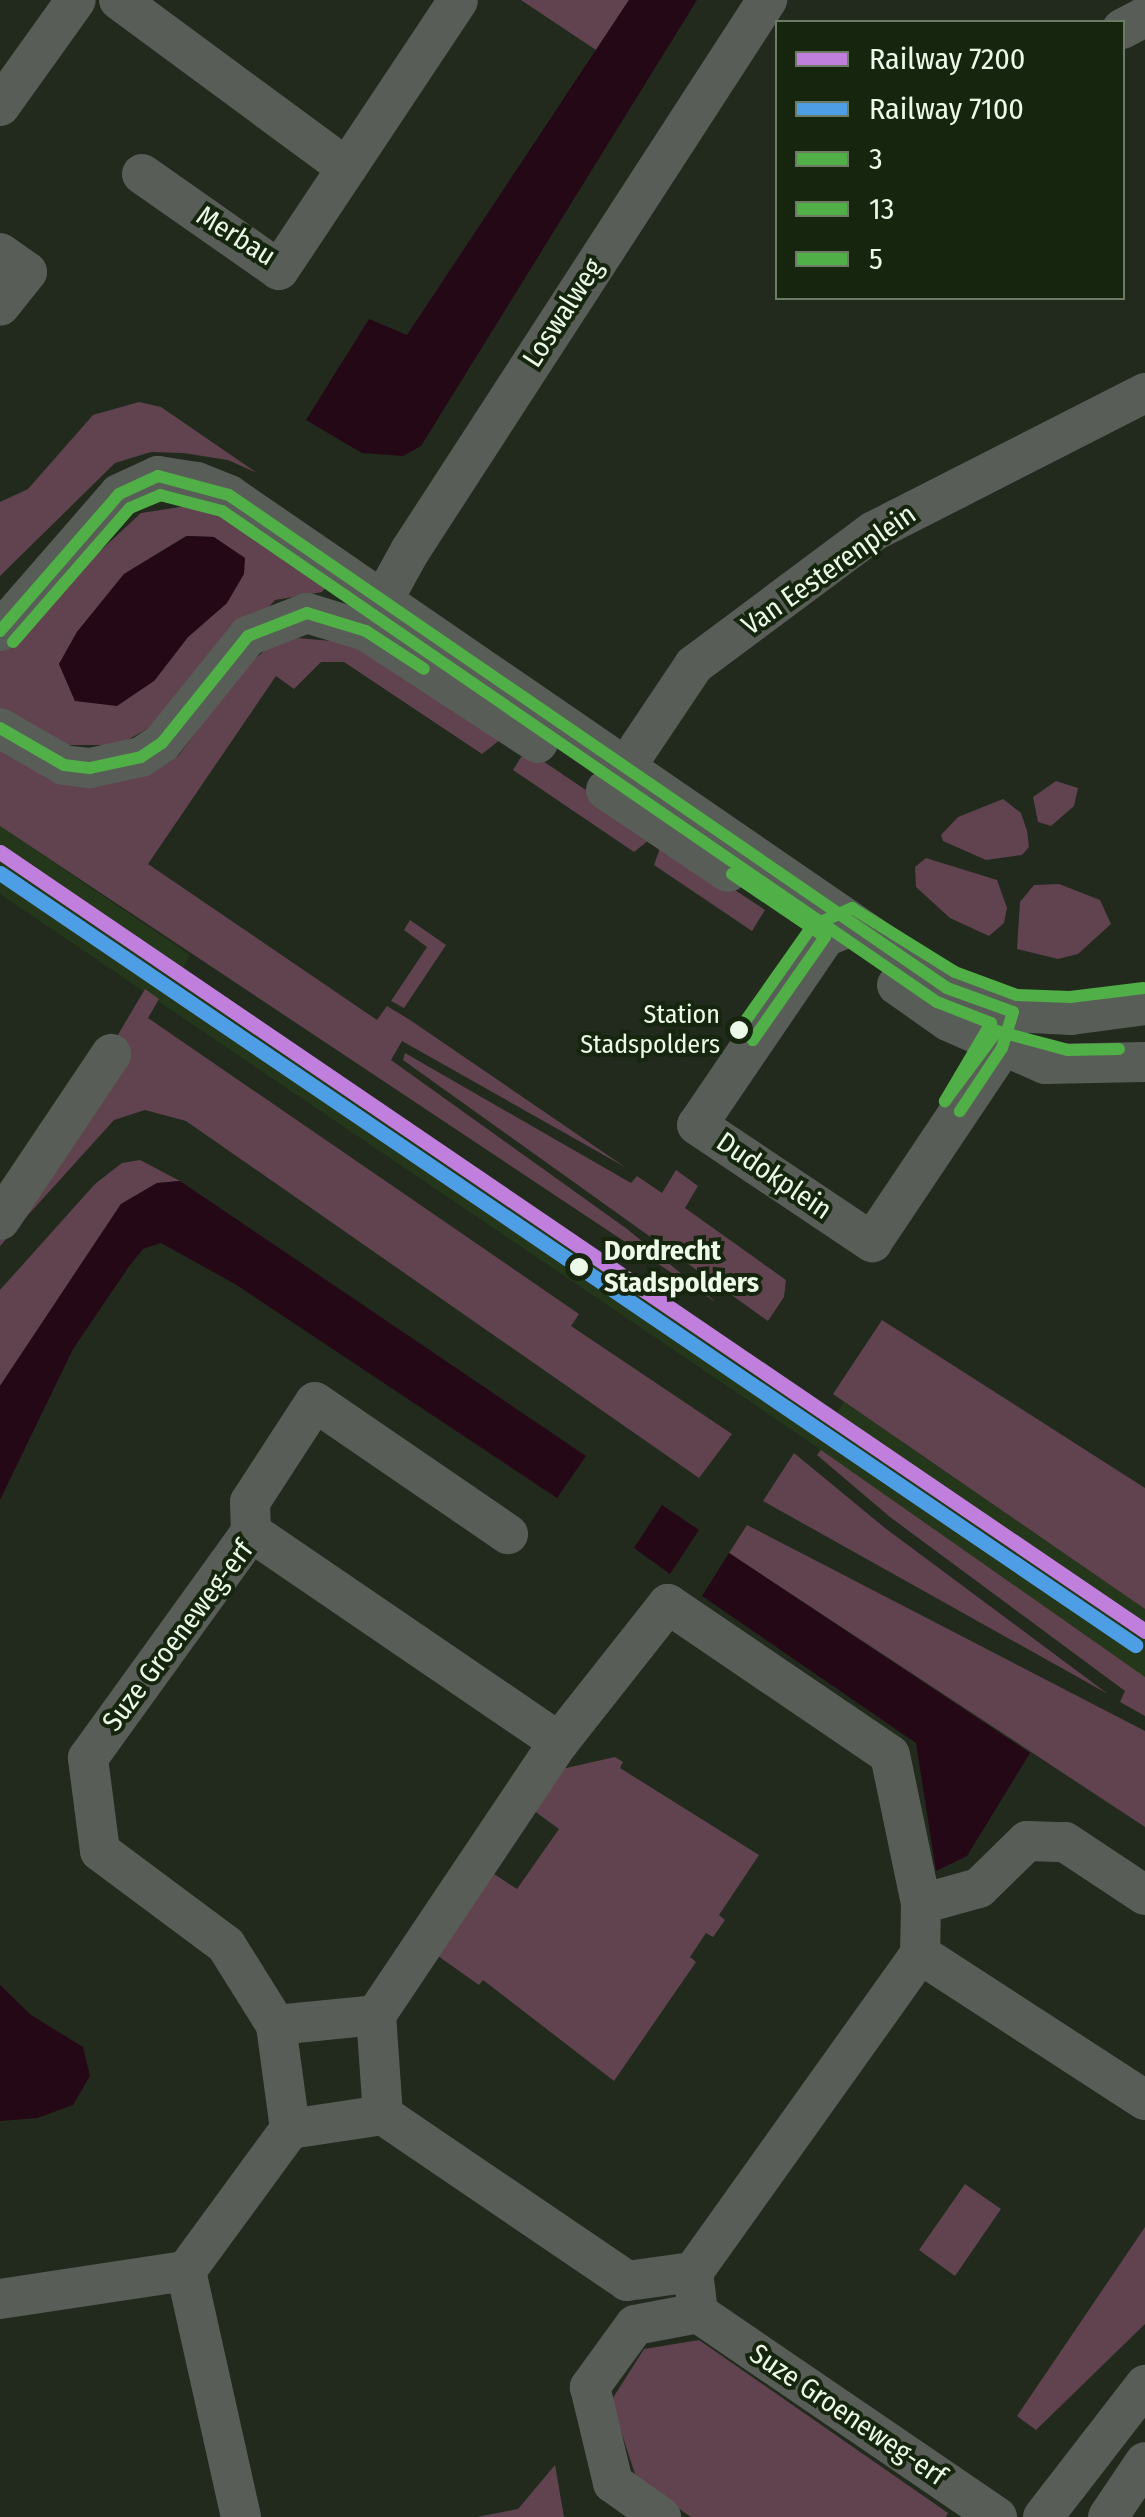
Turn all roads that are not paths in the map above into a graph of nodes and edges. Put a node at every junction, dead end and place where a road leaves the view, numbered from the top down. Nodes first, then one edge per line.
1 (76, 0) edge
2 (119, 0) edge
3 (767, 0) edge
4 (458, 2) edge
5 (0, 106) edge
6 (348, 168) junction
7 (142, 174) dead end
8 (0, 253) edge
9 (0, 306) edge
10 (1145, 393) edge
11 (374, 616) junction
12 (0, 631) edge
13 (0, 728) edge
14 (616, 780) junction
15 (840, 931) junction
16 (1145, 1005) edge
17 (1008, 1030) junction
18 (111, 1054) dead end
19 (1145, 1062) edge
20 (0, 1220) edge
21 (251, 1532) junction
22 (508, 1534) dead end
23 (560, 1742) junction
24 (1145, 1894) edge
25 (922, 1904) junction
26 (920, 1954) junction
27 (376, 2015) junction
28 (276, 2025) junction
29 (1145, 2100) edge
30 (383, 2115) junction
31 (290, 2129) junction
32 (186, 2271) junction
33 (694, 2272) junction
34 (626, 2281) junction
35 (0, 2299) edge
36 (698, 2313) junction
37 (635, 2326) junction
38 (1145, 2386) edge
39 (1145, 2462) edge
40 (240, 2517) edge
41 (661, 2517) edge
42 (998, 2517) edge
43 (1044, 2517) edge
44 (1108, 2517) edge

1 - 5 street
2 - 6 street
3 - 11 street, Loswalweg
4 - 6 street, Merbau
6 - 7 street, Merbau
8 - 9 street
10 - 14 street, Van Eesterenplein
11 - 12 street
11 - 13 street
11 - 14 street
14 - 15 street
15 - 17 street
15 - 17 street, Dudokplein
16 - 17 street
17 - 19 street
18 - 20 street
21 - 22 street
21 - 23 street, Suze Groeneweg-erf
21 - 28 street, Suze Groeneweg-erf
23 - 25 street
23 - 27 street
24 - 25 street
25 - 26 street
26 - 29 street
26 - 33 street
27 - 28 street
27 - 30 street
28 - 31 street, Suze Groeneweg-erf
30 - 31 street
30 - 34 street
31 - 32 street
32 - 35 street
32 - 40 street
33 - 34 street
33 - 36 street
34 - 37 street
36 - 37 street
36 - 42 street, Suze Groeneweg-erf
37 - 41 street
38 - 43 street
39 - 44 street

